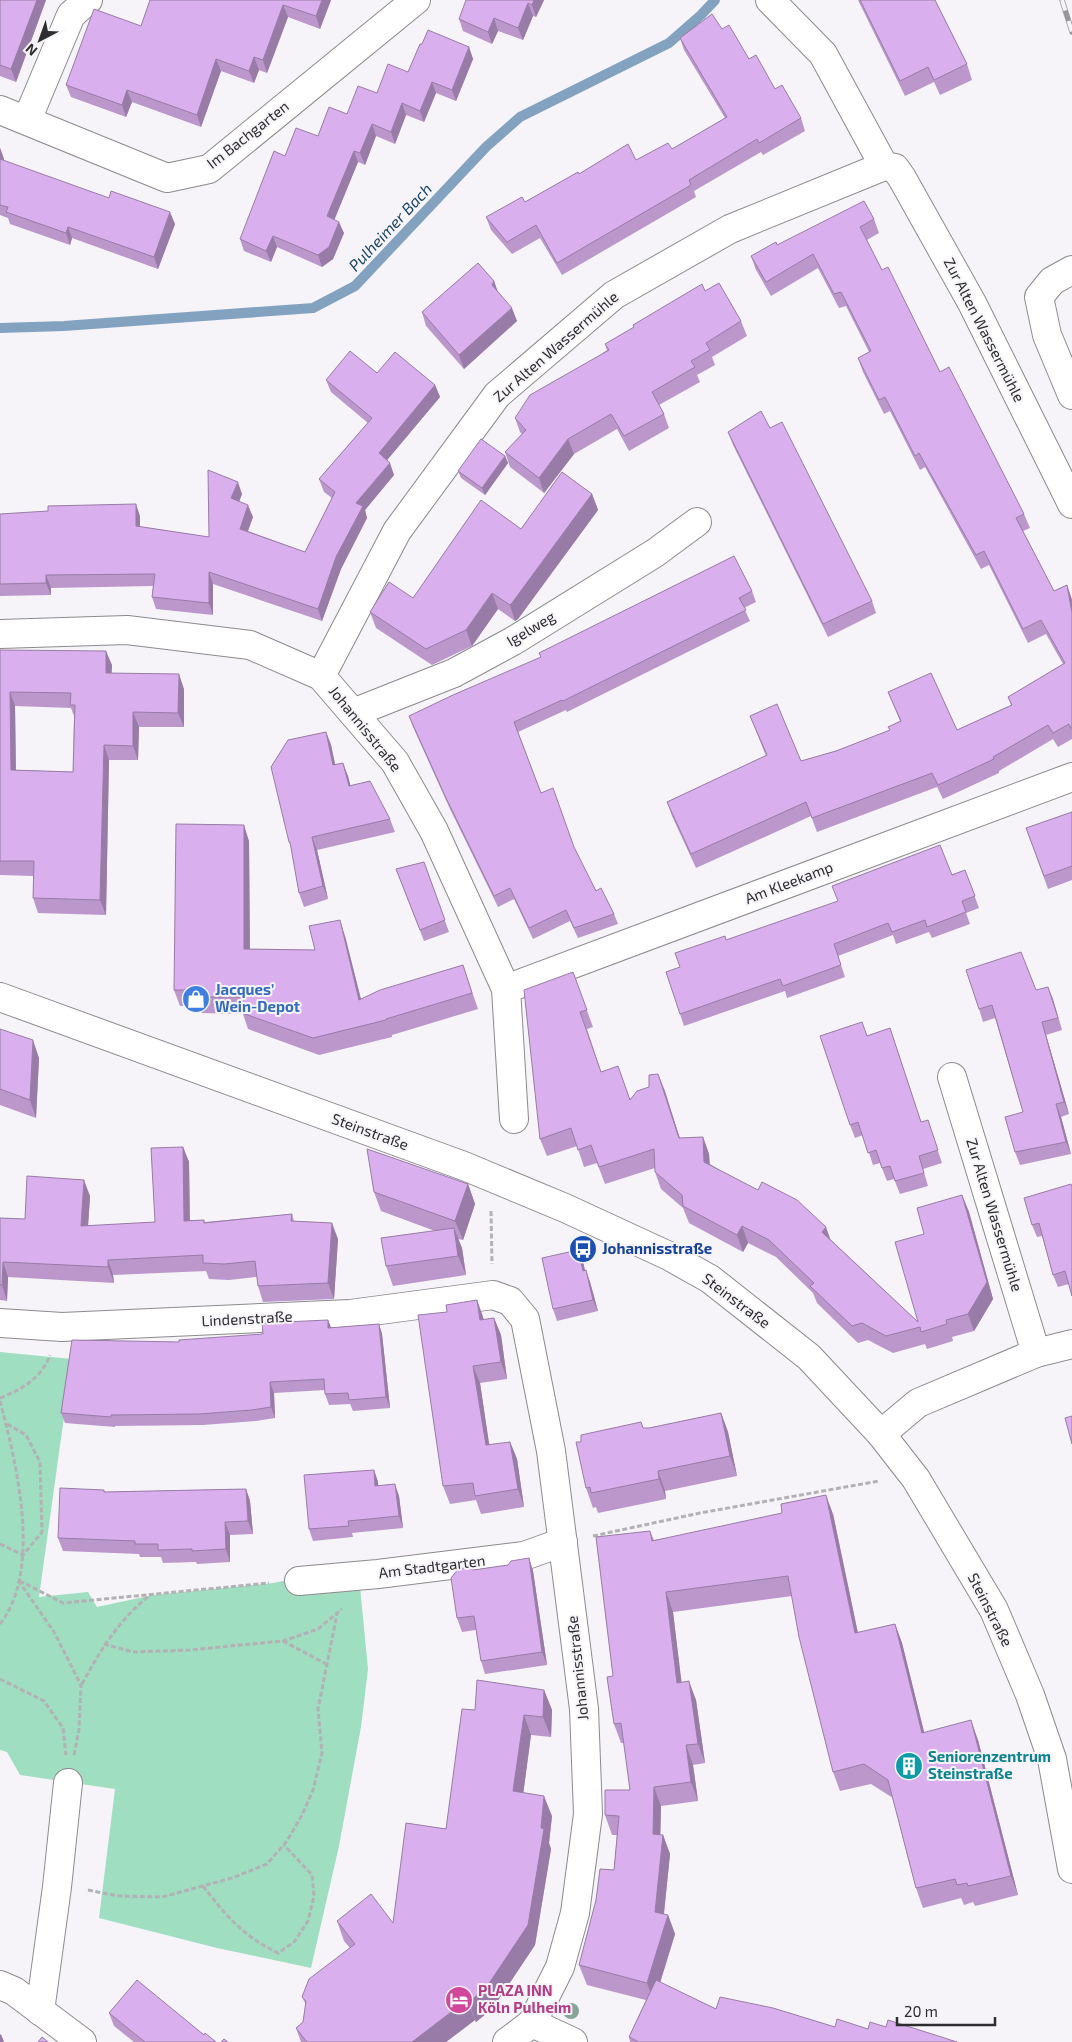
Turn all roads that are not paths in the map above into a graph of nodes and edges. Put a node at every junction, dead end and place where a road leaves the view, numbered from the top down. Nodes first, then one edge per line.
1 (88, 0) edge
2 (416, 0) edge
3 (770, 0) edge
4 (0, 110) edge
5 (27, 120) junction
6 (884, 166) junction
7 (1072, 270) edge
8 (1072, 395) edge
9 (1072, 504) edge
10 (697, 522) dead end
11 (0, 634) edge
12 (321, 676) junction
13 (353, 713) junction
14 (1072, 777) edge
15 (506, 989) junction
16 (0, 997) edge
17 (952, 1077) dead end
18 (514, 1119) dead end
19 (493, 1295) joint
20 (0, 1323) edge
21 (1072, 1344) edge
22 (1036, 1353) junction
23 (881, 1434) junction
24 (563, 1542) junction
25 (299, 1581) road end
26 (68, 1782) road end
27 (1072, 1869) edge
28 (0, 1985) edge
29 (40, 2011) junction
30 (532, 2023) junction
31 (82, 2042) edge
32 (507, 2042) edge
33 (572, 2042) edge

1 - 5 street
2 - 5 street, Im Bachgarten
3 - 6 street, Zur Alten Wassermühle
4 - 5 street, Im Bachgarten
6 - 9 street, Zur Alten Wassermühle
6 - 12 street, Zur Alten Wassermühle
7 - 8 street
10 - 13 street, Igelweg
11 - 12 street, Johannisstraße
12 - 13 street, Johannisstraße
13 - 15 street, Johannisstraße
14 - 15 street, Am Kleekamp
15 - 18 street, Johannisstraße
16 - 23 street, Steinstraße
17 - 22 street, Zur Alten Wassermühle
19 - 20 street, Lindenstraße
19 - 24 street, Johannisstraße
21 - 22 street
22 - 23 street
23 - 27 street, Steinstraße
24 - 25 street, Am Stadtgarten
24 - 30 street, Johannisstraße
26 - 29 street
28 - 29 street
29 - 31 street
30 - 32 street, Johannisstraße
30 - 33 street

